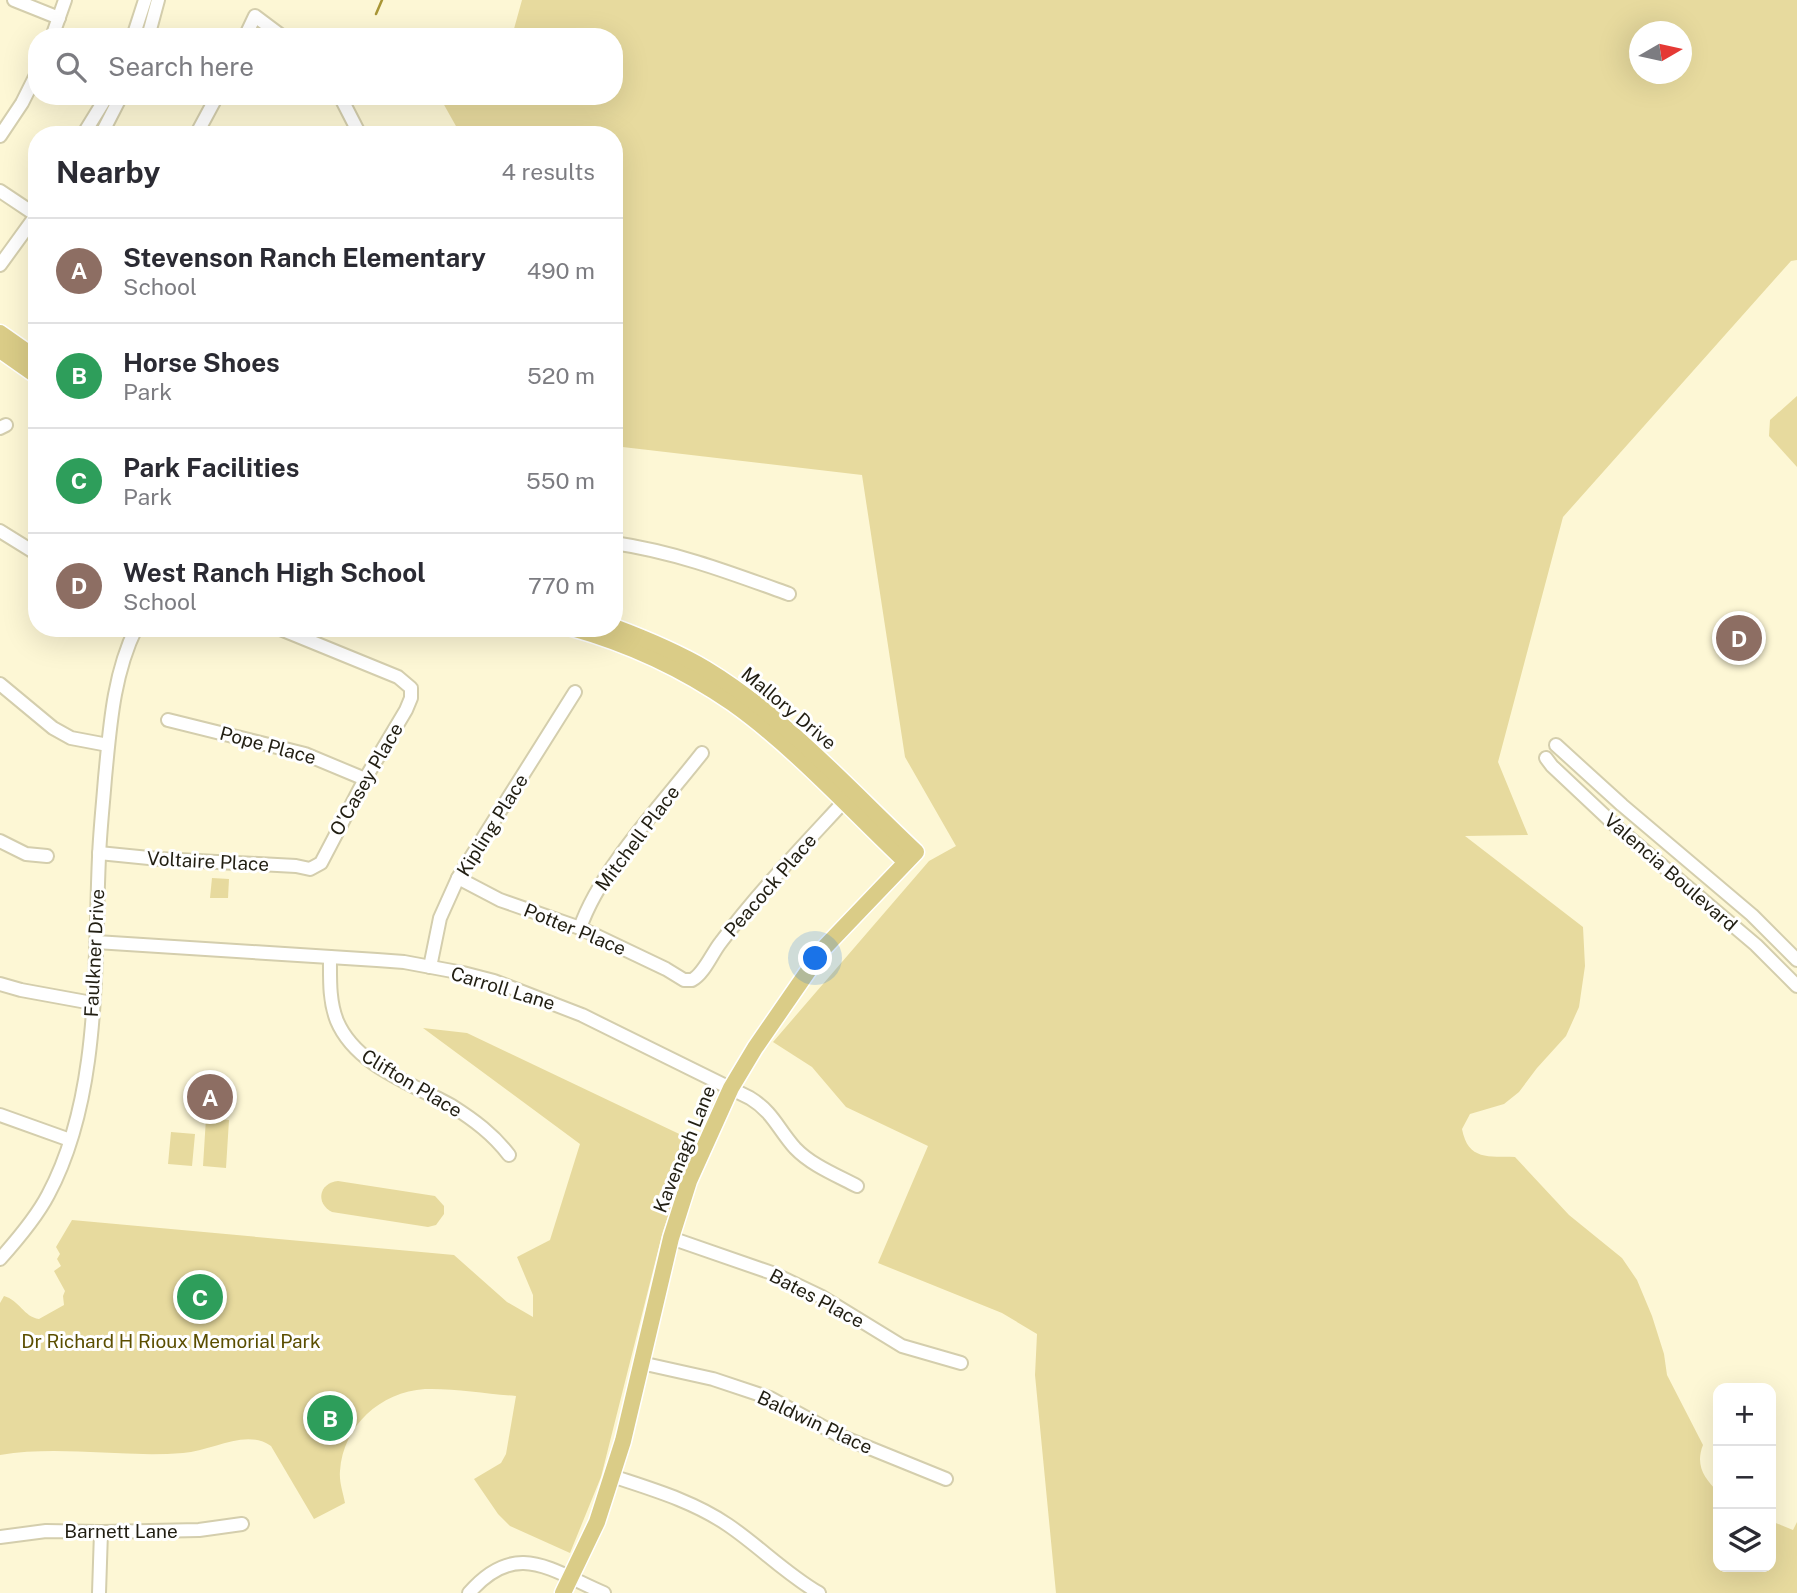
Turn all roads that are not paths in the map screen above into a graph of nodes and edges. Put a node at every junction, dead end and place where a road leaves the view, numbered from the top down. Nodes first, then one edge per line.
1 (14, 0) edge
2 (65, 0) edge
3 (145, 0) edge
4 (158, 0) edge
5 (59, 18) junction
6 (55, 28) edge
7 (135, 28) edge
8 (150, 28) edge
9 (249, 28) edge
10 (271, 28) edge
11 (28, 91) edge
12 (101, 105) edge
13 (116, 105) edge
14 (212, 105) edge
15 (345, 105) edge
16 (89, 126) edge
17 (106, 126) edge
18 (201, 126) edge
19 (355, 126) edge
20 (0, 136) edge
21 (0, 191) edge
22 (28, 210) edge
23 (28, 226) edge
24 (0, 265) edge
25 (0, 333) edge
26 (0, 350) edge
27 (28, 353) edge
28 (28, 370) edge
29 (0, 531) edge
30 (623, 544) edge
31 (28, 548) edge
32 (789, 594) dead end
33 (623, 630) edge
34 (132, 637) edge
35 (300, 637) edge
36 (603, 637) edge
37 (0, 684) edge
38 (575, 692) dead end
39 (168, 720) dead end
40 (108, 745) junction
41 (1556, 745) dead end
42 (702, 753) dead end
43 (1546, 758) dead end
44 (365, 779) junction
45 (848, 797) junction
46 (0, 841) edge
47 (99, 853) junction
48 (47, 856) dead end
49 (316, 867) joint
50 (458, 877) junction
51 (580, 928) junction
52 (96, 942) junction
53 (330, 957) junction
54 (1797, 960) edge
55 (430, 967) junction
56 (692, 980) joint
57 (0, 984) edge
58 (1797, 986) edge
59 (92, 1003) junction
60 (731, 1088) junction
61 (0, 1115) edge
62 (70, 1140) junction
63 (509, 1155) dead end
64 (857, 1186) dead end
65 (671, 1238) junction
66 (0, 1259) edge
67 (641, 1363) junction
68 (961, 1363) dead end
69 (612, 1476) junction
70 (946, 1479) dead end
71 (242, 1524) dead end
72 (101, 1532) junction
73 (0, 1537) edge
74 (566, 1586) edge
75 (99, 1593) edge
76 (469, 1593) edge
77 (604, 1593) edge
78 (820, 1593) edge

1 - 5 street
2 - 5 street
3 - 7 street
4 - 8 street
5 - 6 street
9 - 10 street
11 - 20 street
12 - 16 street
13 - 17 street
14 - 18 street
15 - 19 street
21 - 22 street
23 - 24 street
25 - 27 main road
26 - 28 main road
29 - 31 street
30 - 32 street
33 - 45 main road, Mallory Drive
34 - 40 street, Faulkner Drive
35 - 44 street, O'Casey Place
36 - 45 main road
37 - 40 street
38 - 50 street, Kipling Place
39 - 44 street, Pope Place
40 - 47 street, Faulkner Drive
41 - 54 street, Valencia Boulevard
42 - 51 street, Mitchell Place
43 - 58 street, Valencia Boulevard
44 - 49 street, O'Casey Place
45 - 56 street, Peacock Place
45 - 60 main road, Kavenagh Lane
46 - 48 street
47 - 49 street, Voltaire Place
47 - 52 street, Faulkner Drive
50 - 51 street, Potter Place
50 - 55 street, Kipling Place
51 - 56 street, Potter Place
52 - 53 street, Carroll Lane
52 - 59 street, Faulkner Drive
53 - 55 street, Carroll Lane
53 - 63 street, Clifton Place
55 - 60 street, Carroll Lane
57 - 59 street
59 - 62 street, Faulkner Drive
60 - 64 street, Carroll Lane
60 - 65 main road, Kavenagh Lane
61 - 62 street
62 - 66 street, Faulkner Drive
65 - 67 main road, Kavenagh Lane
65 - 68 street, Bates Place
67 - 69 main road, Kavenagh Lane
67 - 70 street, Baldwin Place
69 - 74 main road, Kavenagh Lane
69 - 78 street
71 - 72 street, Barnett Lane
72 - 73 street, Barnett Lane
72 - 75 street
74 - 76 street
74 - 77 street

